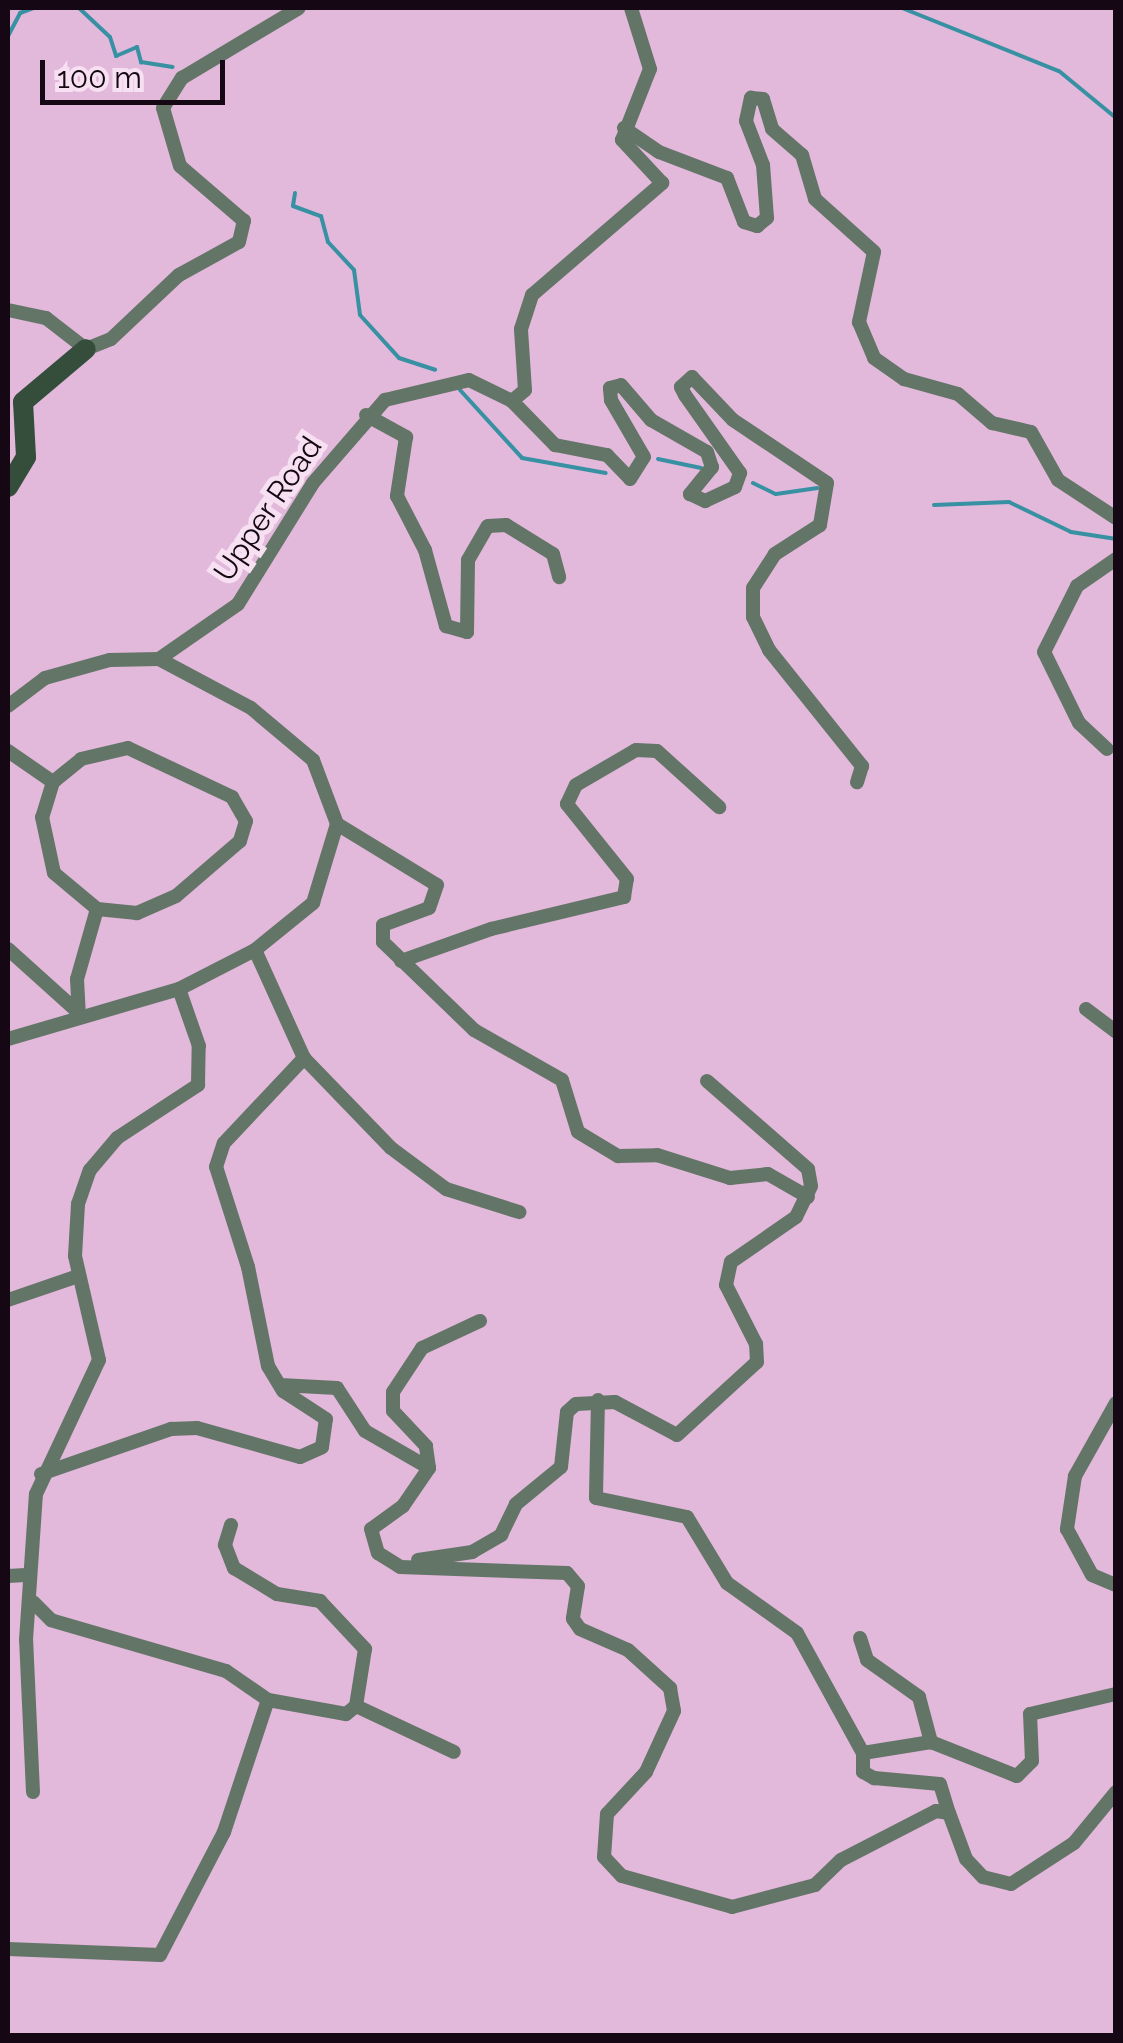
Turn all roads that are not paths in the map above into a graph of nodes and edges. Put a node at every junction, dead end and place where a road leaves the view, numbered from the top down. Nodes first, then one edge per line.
1 (299, 8) edge
2 (632, 8) edge
3 (624, 128) junction
4 (8, 310) edge
5 (86, 349) junction
6 (512, 401) junction
7 (366, 415) junction
8 (8, 488) edge
9 (1116, 518) edge
10 (1116, 559) edge
11 (559, 577) dead end
12 (159, 659) junction
13 (8, 706) edge
14 (1107, 749) dead end
15 (8, 751) edge
16 (53, 782) junction
17 (856, 782) dead end
18 (719, 807) dead end
19 (336, 824) junction
20 (97, 909) junction
21 (8, 950) edge
22 (255, 950) junction
23 (402, 961) junction
24 (179, 989) junction
25 (1086, 1009) dead end
26 (78, 1013) junction
27 (1116, 1032) edge
28 (8, 1039) edge
29 (304, 1058) junction
30 (708, 1081) dead end
31 (808, 1197) junction
32 (519, 1212) dead end
33 (78, 1276) junction
34 (8, 1300) edge
35 (480, 1322) dead end
36 (280, 1385) junction
37 (598, 1400) junction
38 (1116, 1403) edge
39 (429, 1468) junction
40 (41, 1474) junction
41 (231, 1526) dead end
42 (400, 1567) junction
43 (30, 1574) junction
44 (8, 1576) edge
45 (1116, 1585) edge
46 (33, 1602) junction
47 (860, 1638) dead end
48 (1116, 1694) edge
49 (268, 1700) junction
50 (356, 1706) junction
51 (930, 1742) junction
52 (454, 1752) dead end
53 (863, 1754) junction
54 (33, 1792) dead end
55 (1116, 1792) edge
56 (948, 1813) junction
57 (8, 1949) edge

1 - 5 street
2 - 3 street
3 - 6 street
3 - 9 street
4 - 5 street
5 - 8 street
6 - 7 street, Upper Road
6 - 17 street
7 - 11 street
7 - 12 street, Upper Road
10 - 14 street
12 - 13 street
12 - 19 street
15 - 16 street
16 - 20 street
16 - 20 street
18 - 23 street
19 - 22 street
19 - 23 street
20 - 26 street
21 - 26 street
22 - 24 street
22 - 29 street
23 - 31 street
24 - 26 street
24 - 33 street
25 - 27 street
26 - 28 street
29 - 32 street
29 - 36 street
30 - 31 street
31 - 37 street
33 - 34 street
33 - 40 street
35 - 39 street
36 - 39 street
36 - 40 street
37 - 42 street
37 - 53 street
38 - 45 street
39 - 42 street
40 - 43 street
41 - 50 street
42 - 56 street
43 - 44 street
43 - 46 street
46 - 49 street
46 - 54 street
47 - 51 street
48 - 51 street
49 - 50 street
49 - 57 street
50 - 52 street
51 - 53 street
53 - 56 street
55 - 56 street

